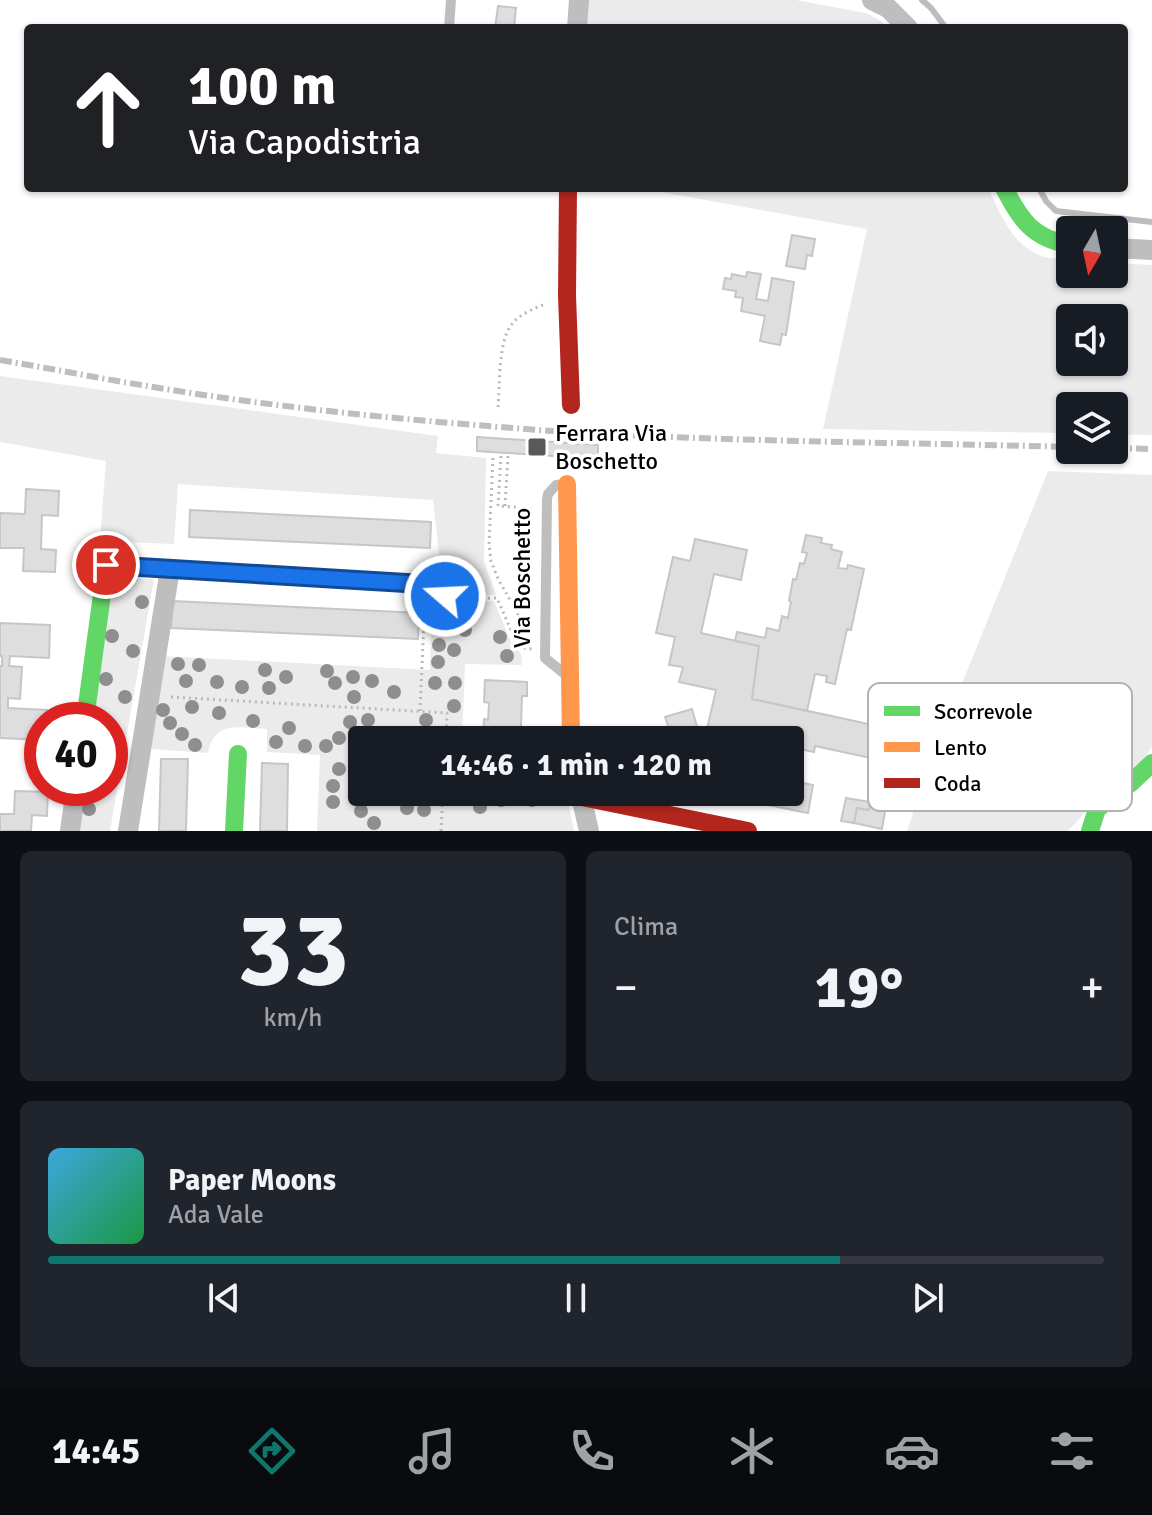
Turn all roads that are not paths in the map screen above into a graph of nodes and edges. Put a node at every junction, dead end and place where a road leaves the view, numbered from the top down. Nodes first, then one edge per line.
1 (451, 0) edge
2 (579, 0) edge
3 (872, 0) edge
4 (449, 24) edge
5 (577, 24) edge
6 (904, 24) edge
7 (568, 192) edge
8 (1006, 192) edge
9 (1056, 242) edge
10 (1128, 249) edge
11 (1152, 250) edge
12 (571, 405) dead end
13 (567, 484) joint
14 (170, 569) junction
15 (453, 597) road end
16 (569, 677) junction
17 (87, 702) edge
18 (571, 726) edge
19 (238, 754) dead end
20 (1152, 763) edge
21 (1132, 781) edge
22 (73, 806) edge
23 (583, 806) edge
24 (632, 806) edge
25 (1096, 811) edge
26 (70, 831) edge
27 (128, 831) edge
28 (234, 831) edge
29 (589, 831) edge
30 (748, 831) edge
31 (1090, 831) edge

1 - 4 lane
2 - 5 street
3 - 6 street
7 - 12 street
8 - 9 street
10 - 11 street
13 - 16 street, Via Boschetto
13 - 16 lane, Via Boschetto
14 - 15 street
14 - 17 street
14 - 27 street
16 - 18 street, Via Boschetto
19 - 28 street
20 - 21 street
22 - 26 street
23 - 29 street
24 - 30 street
25 - 31 street

